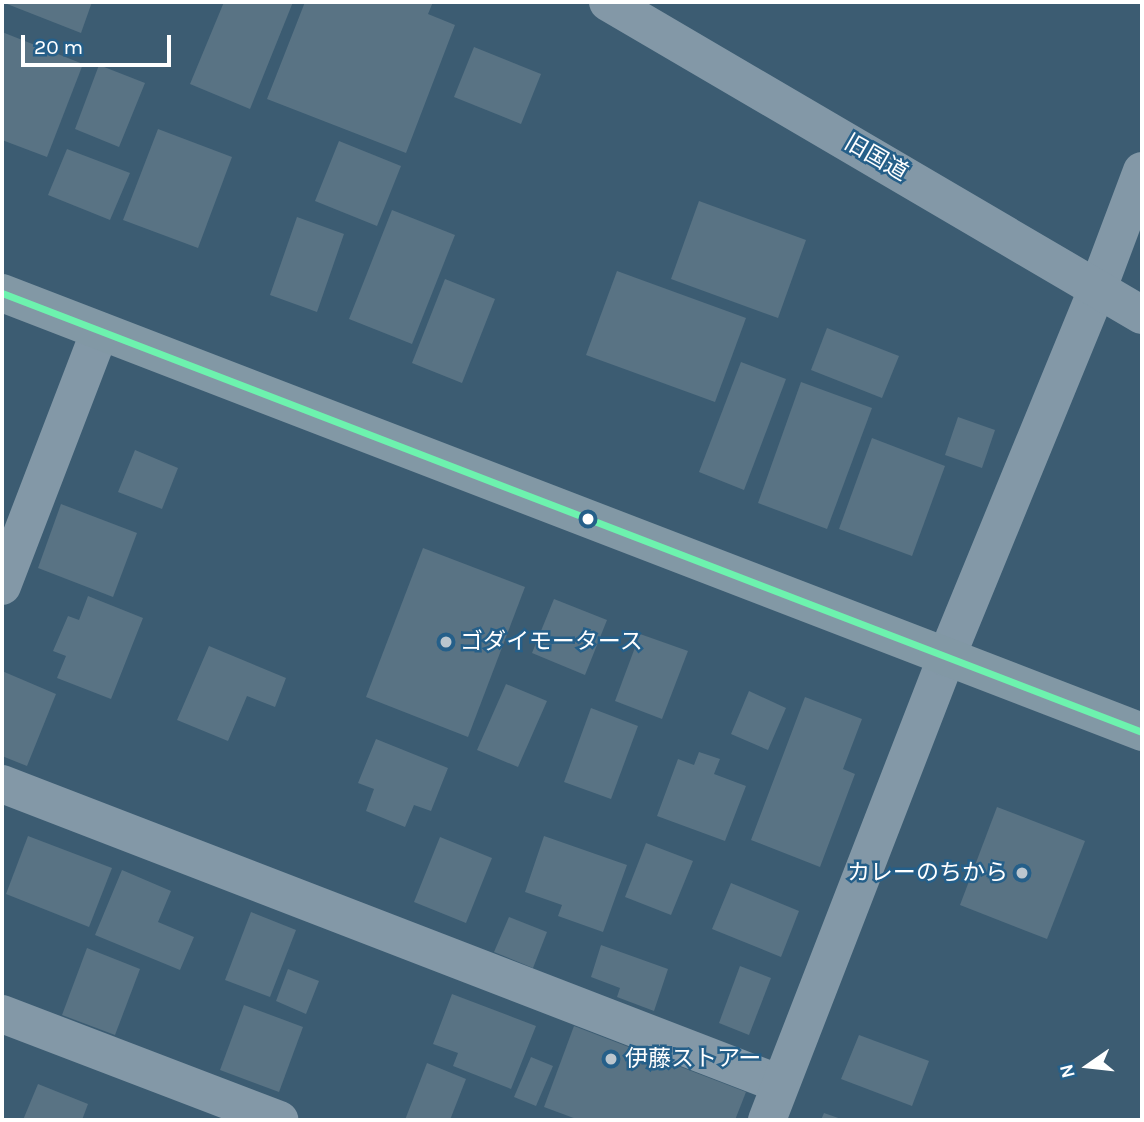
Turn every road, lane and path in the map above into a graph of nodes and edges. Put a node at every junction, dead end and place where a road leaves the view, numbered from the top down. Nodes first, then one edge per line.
1 (608, 2) edge
2 (1142, 171) edge
3 (1098, 288) junction
4 (2, 293) edge
5 (1142, 315) edge
6 (100, 331) junction
7 (2, 586) edge
8 (946, 658) junction
9 (1142, 732) edge
10 (2, 784) edge
11 (2, 1014) edge
12 (780, 1084) junction
13 (279, 1120) edge
14 (767, 1120) edge

1 - 3 street, 旧国道
2 - 3 street
3 - 5 street, 旧国道
3 - 8 street
4 - 6 highway
6 - 7 street
6 - 8 highway
8 - 9 highway
8 - 12 street
10 - 12 street
11 - 13 street
12 - 14 street

